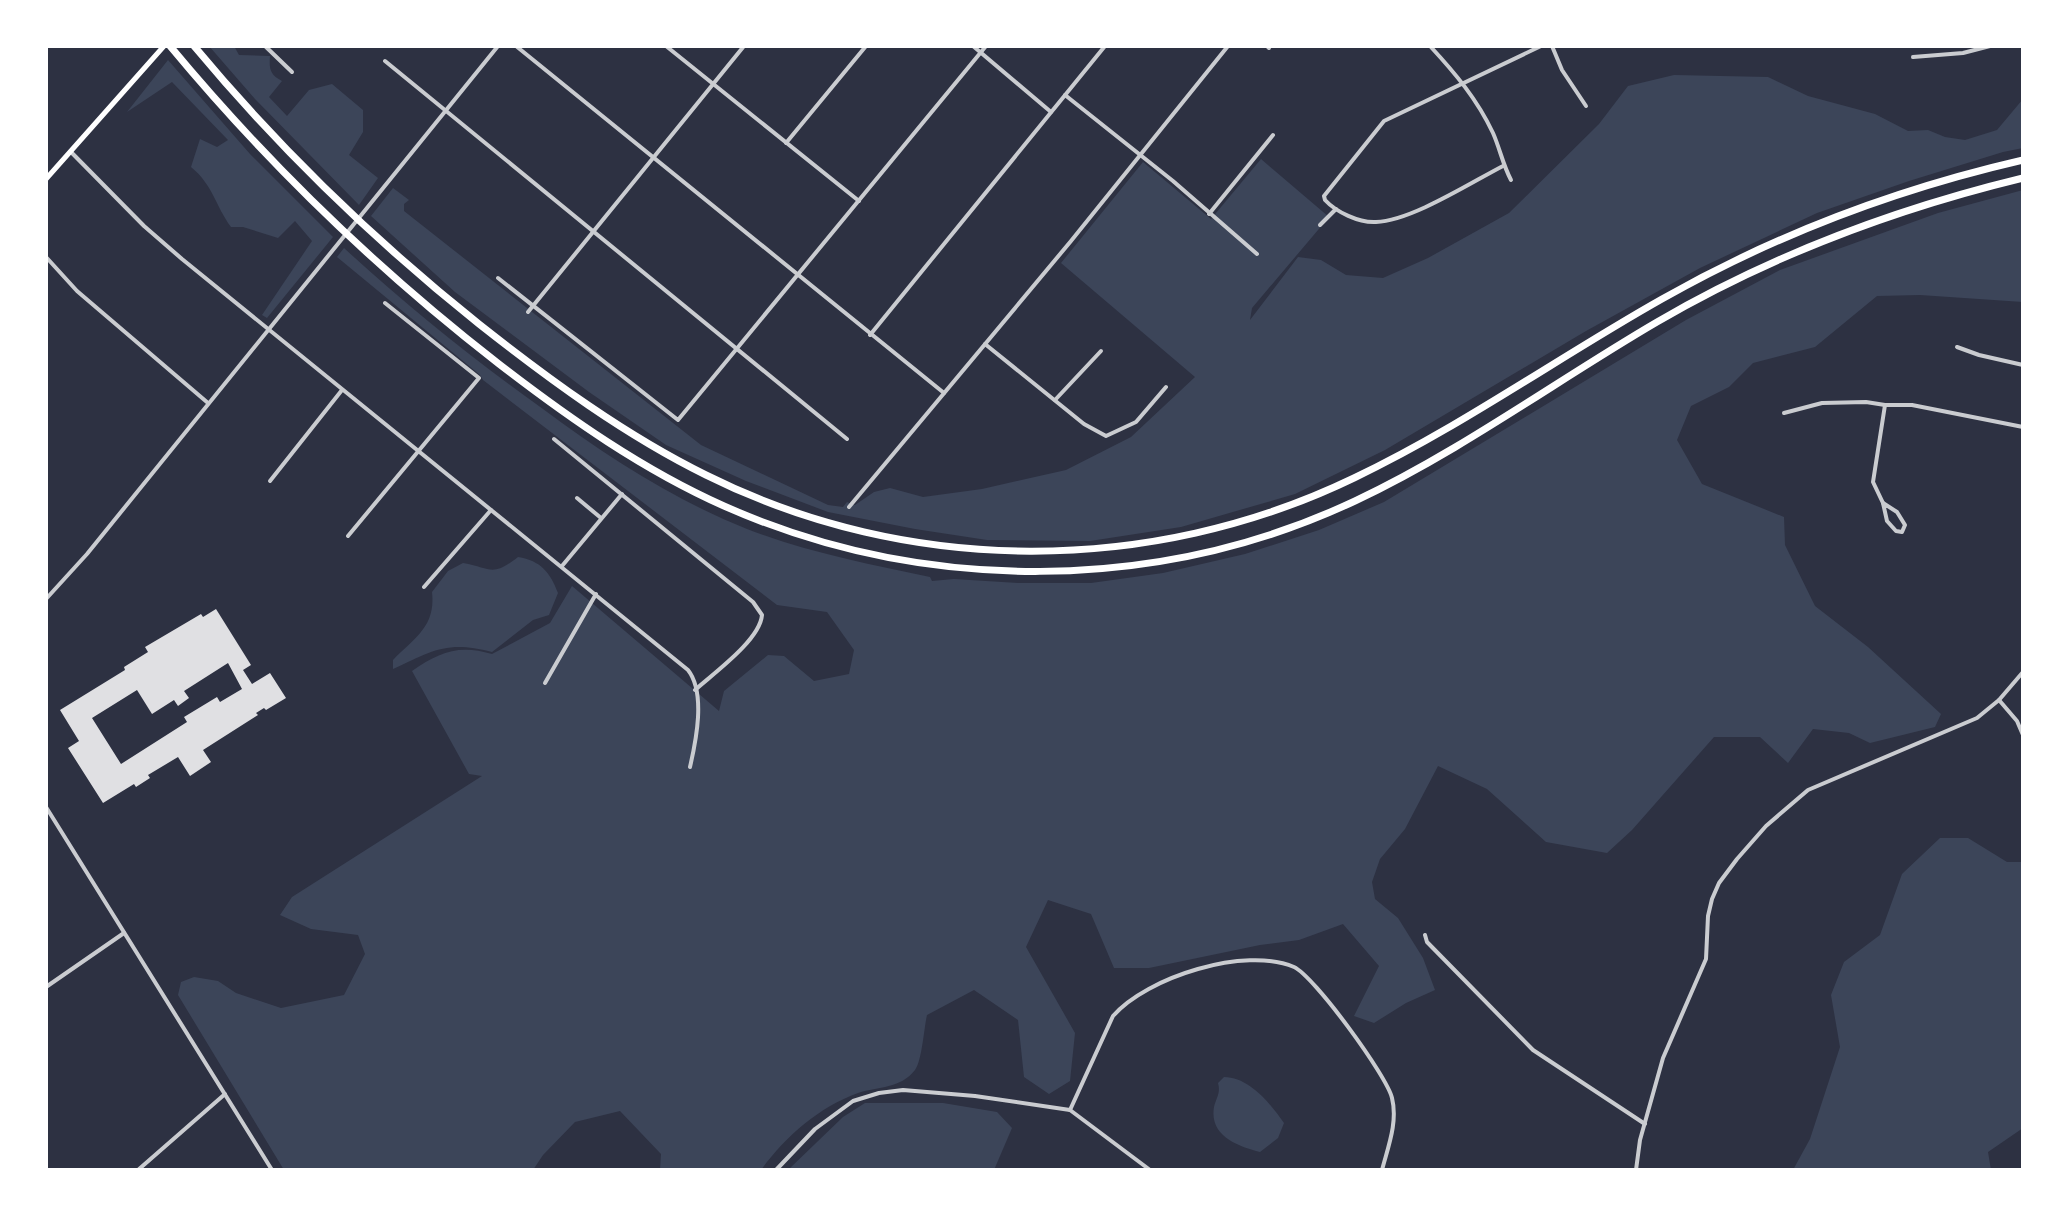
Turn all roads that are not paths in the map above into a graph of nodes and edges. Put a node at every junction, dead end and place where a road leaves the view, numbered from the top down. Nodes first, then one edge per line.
1 (164, 46) edge
2 (170, 46) edge
3 (194, 46) edge
4 (265, 46) edge
5 (498, 46) edge
6 (516, 46) edge
7 (666, 46) edge
8 (744, 46) edge
9 (866, 46) edge
10 (973, 46) edge
11 (986, 46) edge
12 (1105, 46) edge
13 (1228, 46) edge
14 (1430, 46) edge
15 (1541, 46) edge
16 (1552, 46) edge
17 (1990, 46) edge
18 (981, 52) junction
19 (1913, 57) dead end
20 (385, 61) dead end
21 (292, 72) dead end
22 (1464, 82) junction
23 (713, 84) junction
24 (1065, 95) junction
25 (1586, 106) dead end
26 (445, 111) junction
27 (1051, 112) junction
28 (1273, 135) dead end
29 (786, 143) junction
30 (71, 152) junction
31 (1140, 155) junction
32 (654, 157) junction
33 (2023, 160) edge
34 (1503, 166) junction
35 (2023, 178) edge
36 (46, 179) edge
37 (1511, 180) dead end
38 (859, 201) junction
39 (1336, 209) junction
40 (1209, 214) junction
41 (1320, 225) dead end
42 (594, 231) junction
43 (1257, 254) dead end
44 (46, 257) edge
45 (798, 275) junction
46 (498, 278) dead end
47 (385, 303) dead end
48 (533, 306) junction
49 (528, 312) dead end
50 (269, 328) junction
51 (870, 335) junction
52 (985, 344) junction
53 (1957, 347) dead end
54 (737, 351) junction
55 (1101, 351) dead end
56 (2023, 365) edge
57 (1166, 387) dead end
58 (342, 390) junction
59 (944, 393) junction
60 (1055, 400) junction
61 (208, 403) junction
62 (1885, 405) junction
63 (1784, 413) dead end
64 (2023, 427) edge
65 (554, 439) dead end
66 (847, 439) dead end
67 (417, 452) junction
68 (270, 481) dead end
69 (622, 494) junction
70 (577, 498) dead end
71 (1883, 503) junction
72 (849, 507) dead end
73 (491, 510) junction
74 (601, 518) junction
75 (348, 536) dead end
76 (562, 567) junction
77 (424, 587) dead end
78 (596, 594) junction
79 (46, 599) edge
80 (2023, 672) edge
81 (545, 683) dead end
82 (695, 690) junction
83 (1999, 700) junction
84 (2023, 735) edge
85 (690, 767) dead end
86 (46, 807) edge
87 (124, 933) junction
88 (1425, 935) dead end
89 (46, 987) edge
90 (225, 1094) junction
91 (1070, 1110) junction
92 (1645, 1124) junction
93 (138, 1170) edge
94 (272, 1170) edge
95 (776, 1170) edge
96 (1150, 1170) edge
97 (1382, 1170) edge
98 (1636, 1170) edge

1 - 30 main road
2 - 35 highway
3 - 33 highway
4 - 21 street
5 - 26 street
6 - 32 street
7 - 23 street
8 - 23 street
9 - 29 street
10 - 18 street
11 - 18 street
12 - 24 street
13 - 31 street
14 - 22 street
15 - 22 street
16 - 25 street
17 - 19 street
18 - 27 street
18 - 38 street
20 - 26 street
22 - 34 street
22 - 39 street
23 - 29 street
23 - 32 street
24 - 27 street
24 - 31 street
26 - 42 street
26 - 50 street
27 - 51 street
28 - 40 street
29 - 38 street
30 - 36 main road
30 - 50 street
31 - 40 street
31 - 52 street
32 - 42 street
32 - 45 street
34 - 37 street
34 - 39 street
38 - 45 street
39 - 41 street
40 - 43 street
42 - 48 street
42 - 54 street
44 - 61 street
45 - 51 street
45 - 54 street
46 - 48 street
47 - 67 street
48 - 49 street
48 - 54 street
50 - 58 street
50 - 61 street
51 - 59 street
52 - 59 street
52 - 60 street
53 - 56 street
54 - 66 street
55 - 60 street
57 - 60 street
58 - 67 street
58 - 68 street
59 - 72 street
61 - 79 street
62 - 63 street
62 - 64 street
62 - 71 street
65 - 69 street
67 - 73 street
67 - 75 street
69 - 74 street
69 - 82 street
70 - 74 street
71 - 71 street
73 - 76 street
73 - 77 street
74 - 76 street
76 - 78 street
78 - 81 street
78 - 82 street
80 - 83 street
82 - 85 street
83 - 84 street
83 - 92 street
86 - 87 street
87 - 89 street
87 - 90 street
88 - 92 street
90 - 93 street
90 - 94 street
91 - 95 street
91 - 96 street
91 - 97 street
92 - 98 street

